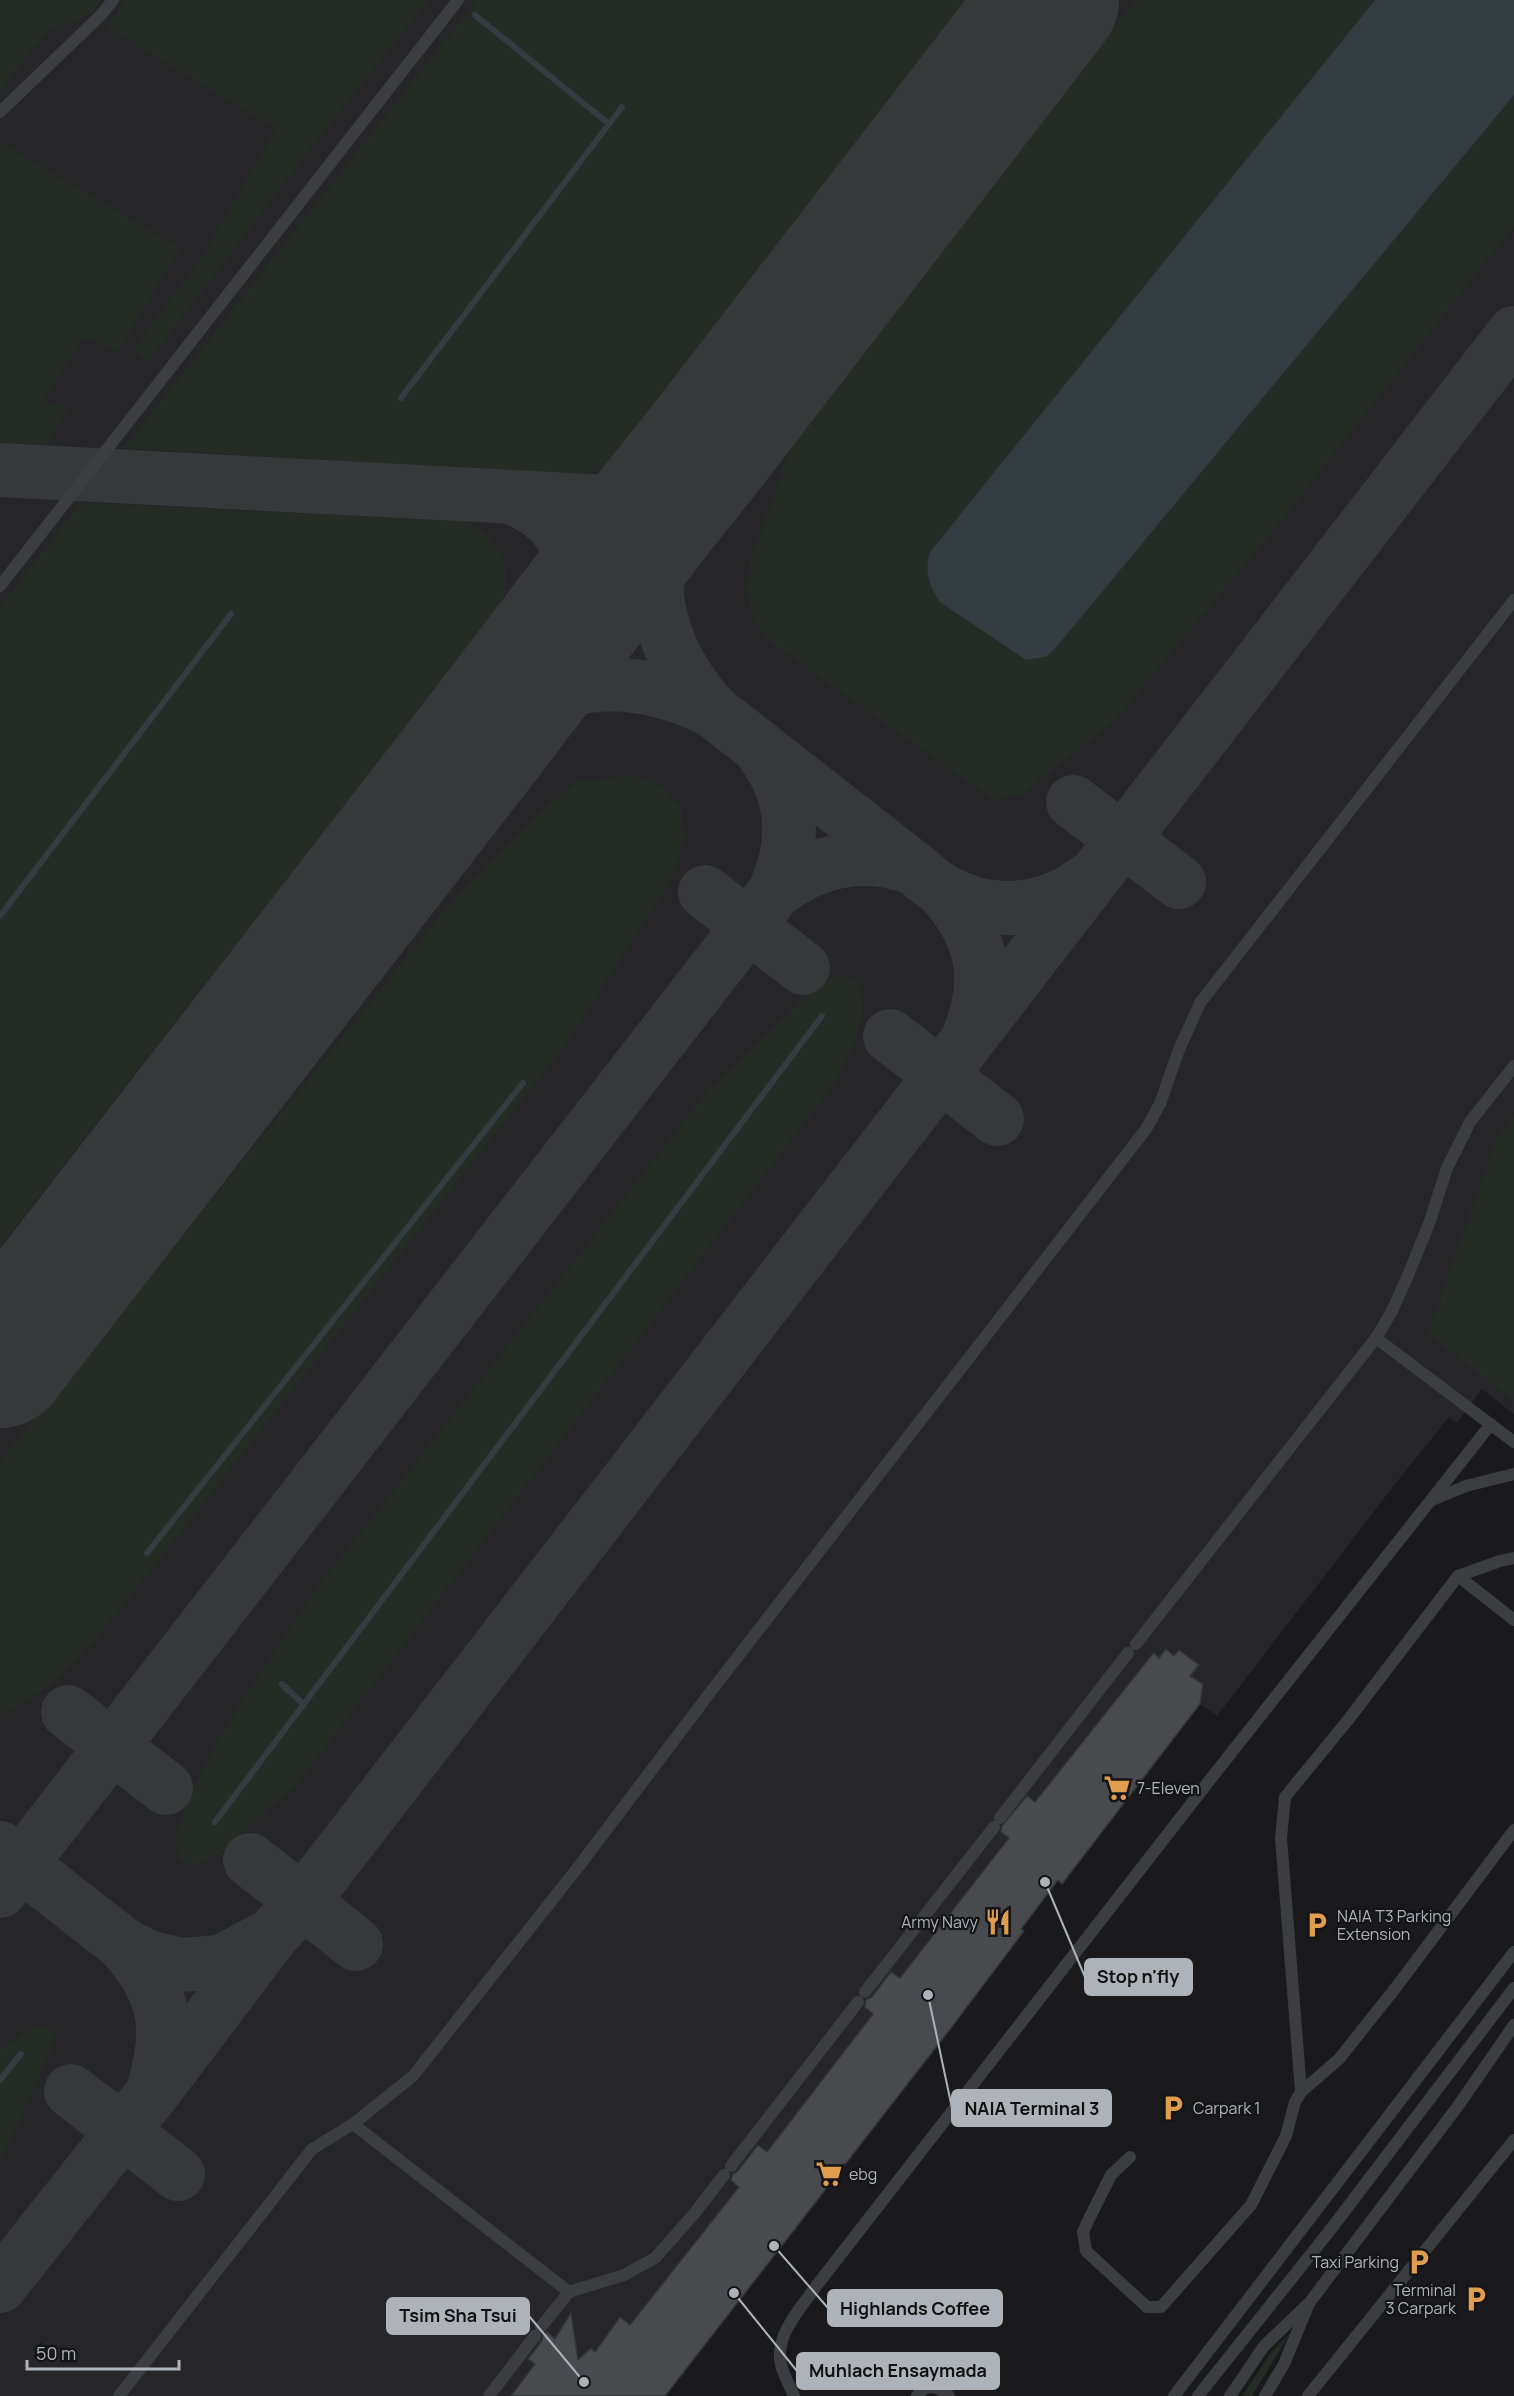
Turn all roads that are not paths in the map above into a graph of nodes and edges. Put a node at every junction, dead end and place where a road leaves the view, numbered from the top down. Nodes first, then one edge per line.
1 (113, 0) edge
2 (458, 0) edge
3 (0, 112) edge
4 (0, 585) edge
5 (1514, 600) edge
6 (1514, 1066) edge
7 (1376, 1338) junction
8 (1491, 1424) junction
9 (1514, 1442) edge
10 (1514, 1474) edge
11 (1426, 1503) junction
12 (1514, 1558) edge
13 (1458, 1576) junction
14 (1514, 1620) edge
15 (1514, 1830) edge
16 (1514, 1952) edge
17 (1514, 1988) edge
18 (1514, 2025) edge
19 (1301, 2092) junction
20 (353, 2124) junction
21 (1514, 2140) edge
22 (1130, 2157) dead end
23 (569, 2292) junction
24 (1310, 2302) junction
25 (119, 2396) edge
26 (489, 2396) edge
27 (794, 2396) edge
28 (917, 2396) edge
29 (949, 2396) edge
30 (1174, 2396) edge
31 (1198, 2396) edge
32 (1230, 2396) edge
33 (1265, 2396) edge
34 (1308, 2396) edge

1 - 3 lane
2 - 4 lane
5 - 20 lane
6 - 7 lane
7 - 8 lane
7 - 23 lane
8 - 9 lane
8 - 11 lane
10 - 11 lane
11 - 27 lane
12 - 13 lane
13 - 14 lane
13 - 19 lane
15 - 19 lane
16 - 30 lane
17 - 31 lane
18 - 24 lane
19 - 22 lane
20 - 23 lane
20 - 25 lane
21 - 34 lane
23 - 26 lane
24 - 32 lane
24 - 33 lane
28 - 29 lane

